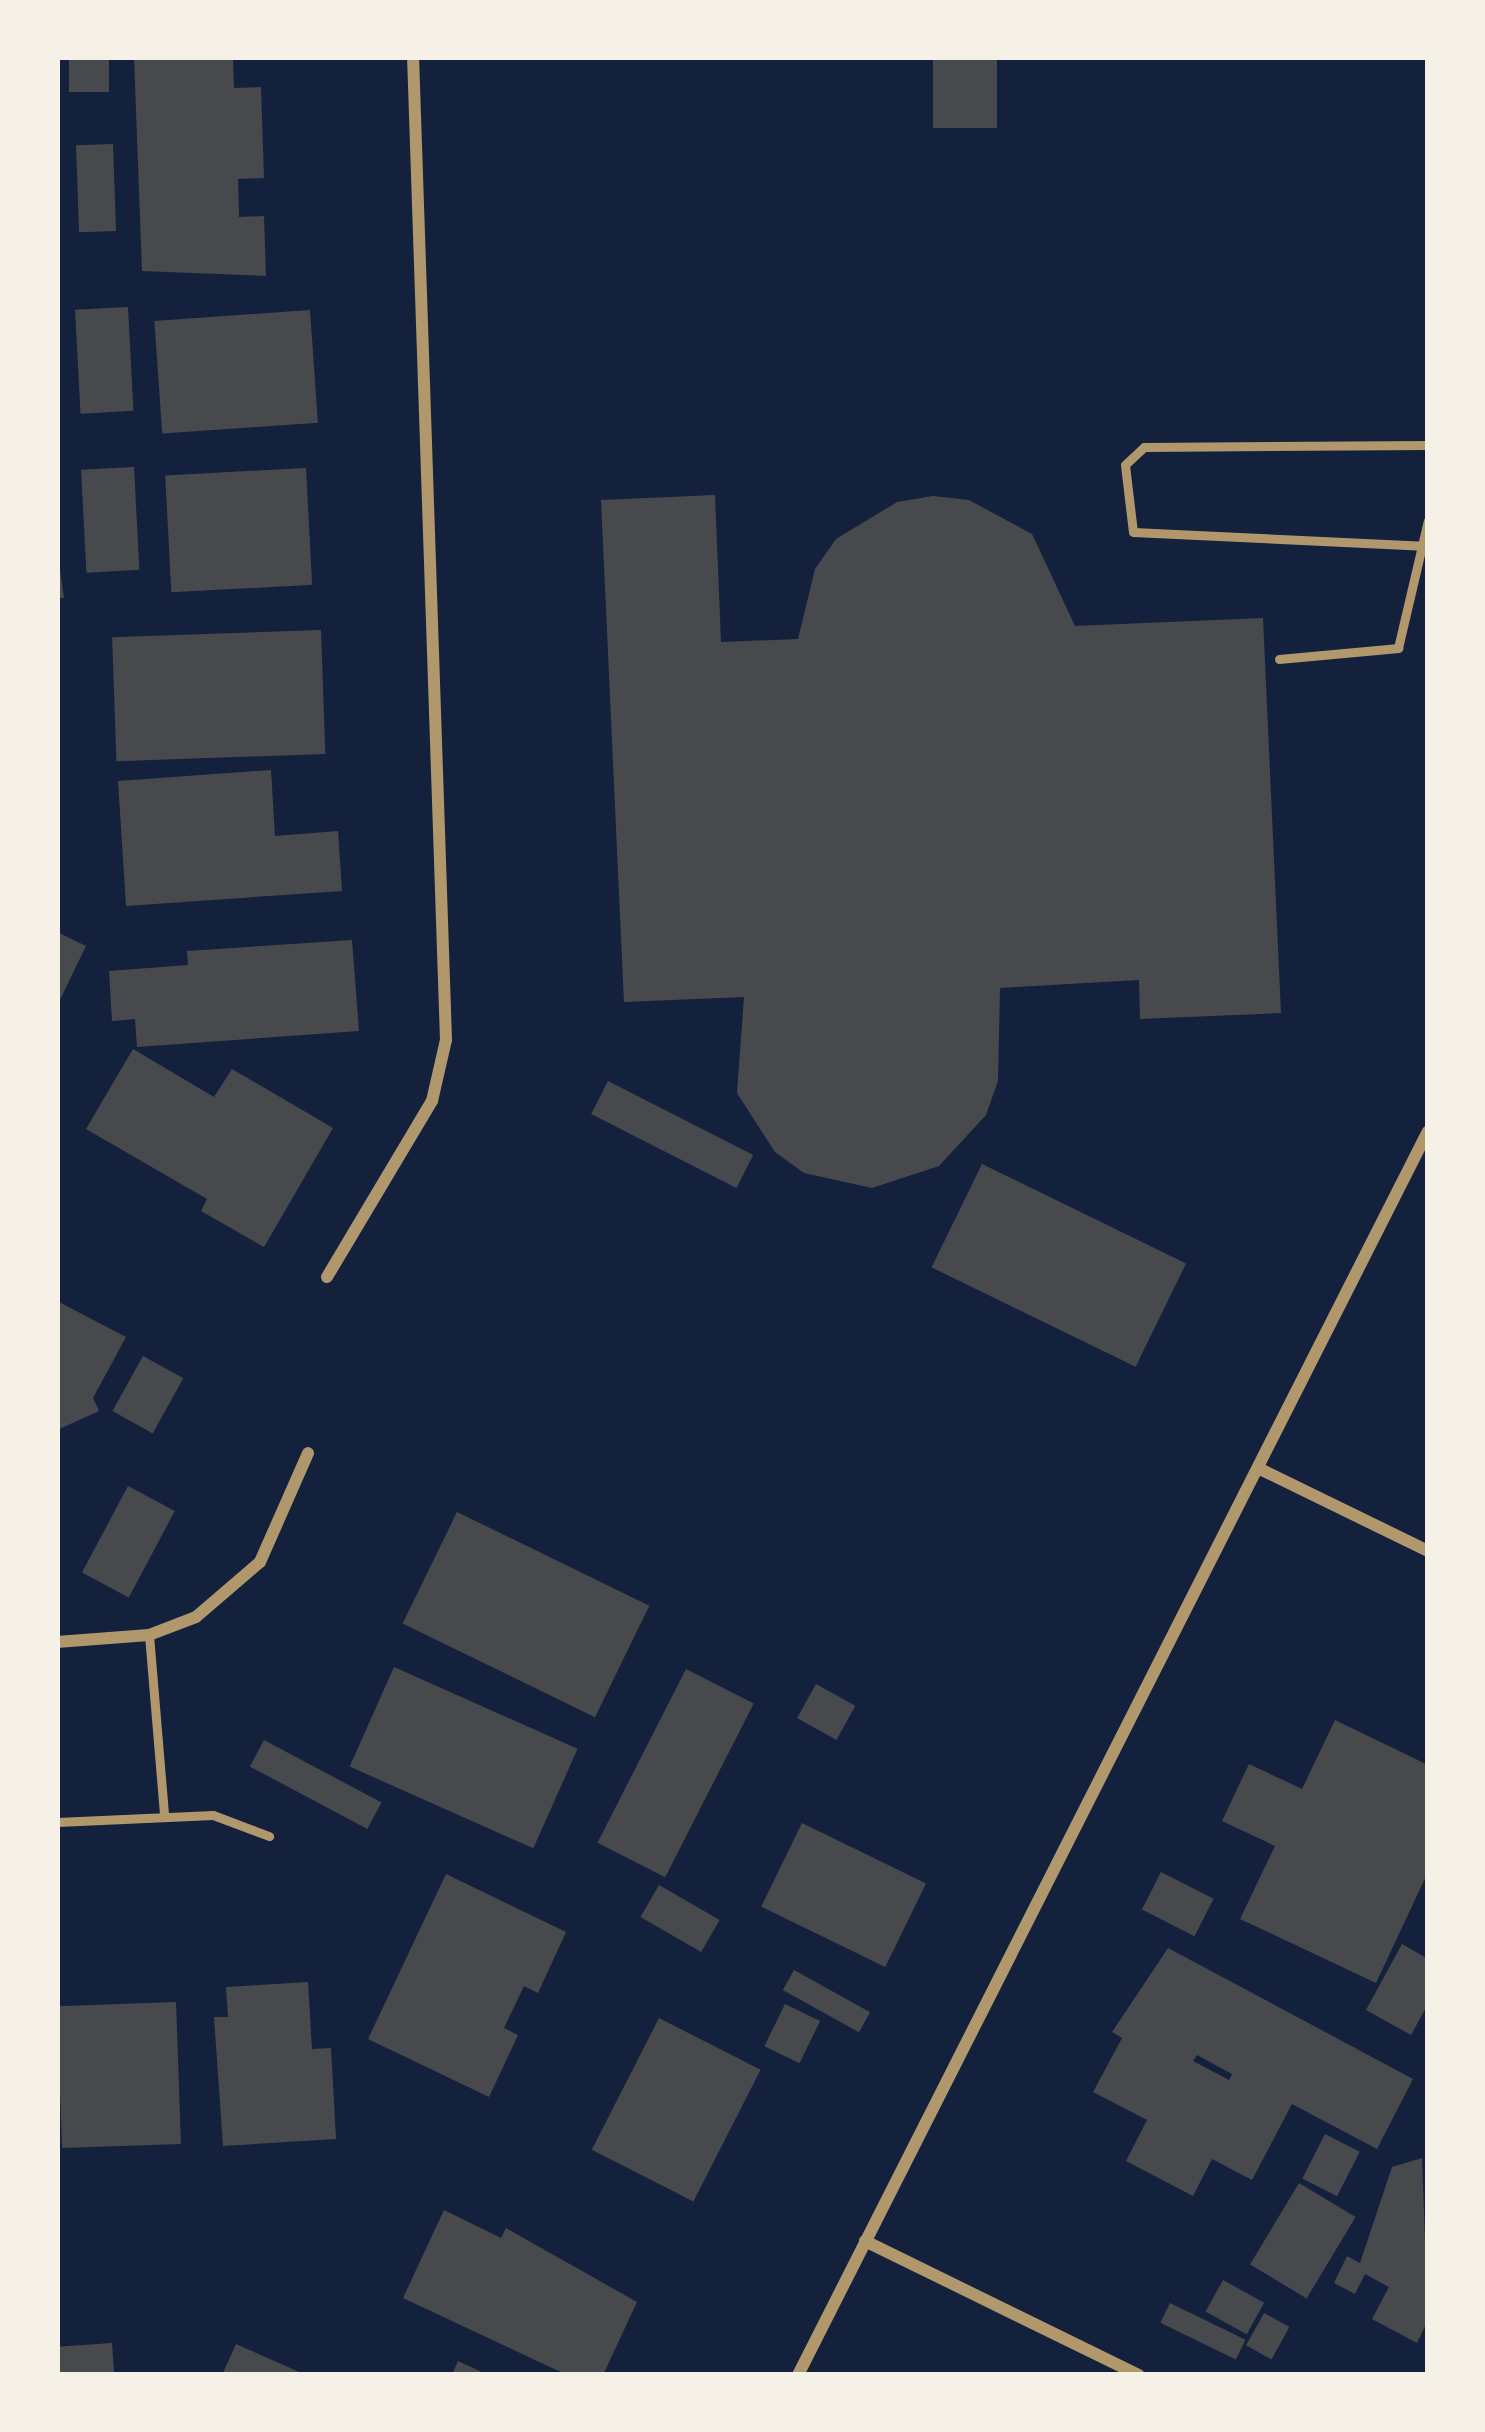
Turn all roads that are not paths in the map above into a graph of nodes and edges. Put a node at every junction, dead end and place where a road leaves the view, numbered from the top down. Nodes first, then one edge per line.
1 (412, 57) edge
2 (1428, 445) edge
3 (1428, 520) edge
4 (1425, 546) edge
5 (1280, 659) dead end
6 (1428, 1131) edge
7 (327, 1277) dead end
8 (308, 1453) dead end
9 (1262, 1470) junction
10 (1428, 1551) edge
11 (149, 1635) junction
12 (57, 1642) edge
13 (164, 1813) junction
14 (57, 1822) edge
15 (269, 1836) dead end
16 (865, 2241) junction
17 (798, 2375) edge
18 (1139, 2375) edge

1 - 7 street
2 - 4 lane
3 - 4 lane
4 - 5 lane
6 - 9 street
8 - 11 street
9 - 10 street
9 - 16 street
11 - 12 street
11 - 13 lane
13 - 14 lane
13 - 15 lane
16 - 17 street
16 - 18 street

